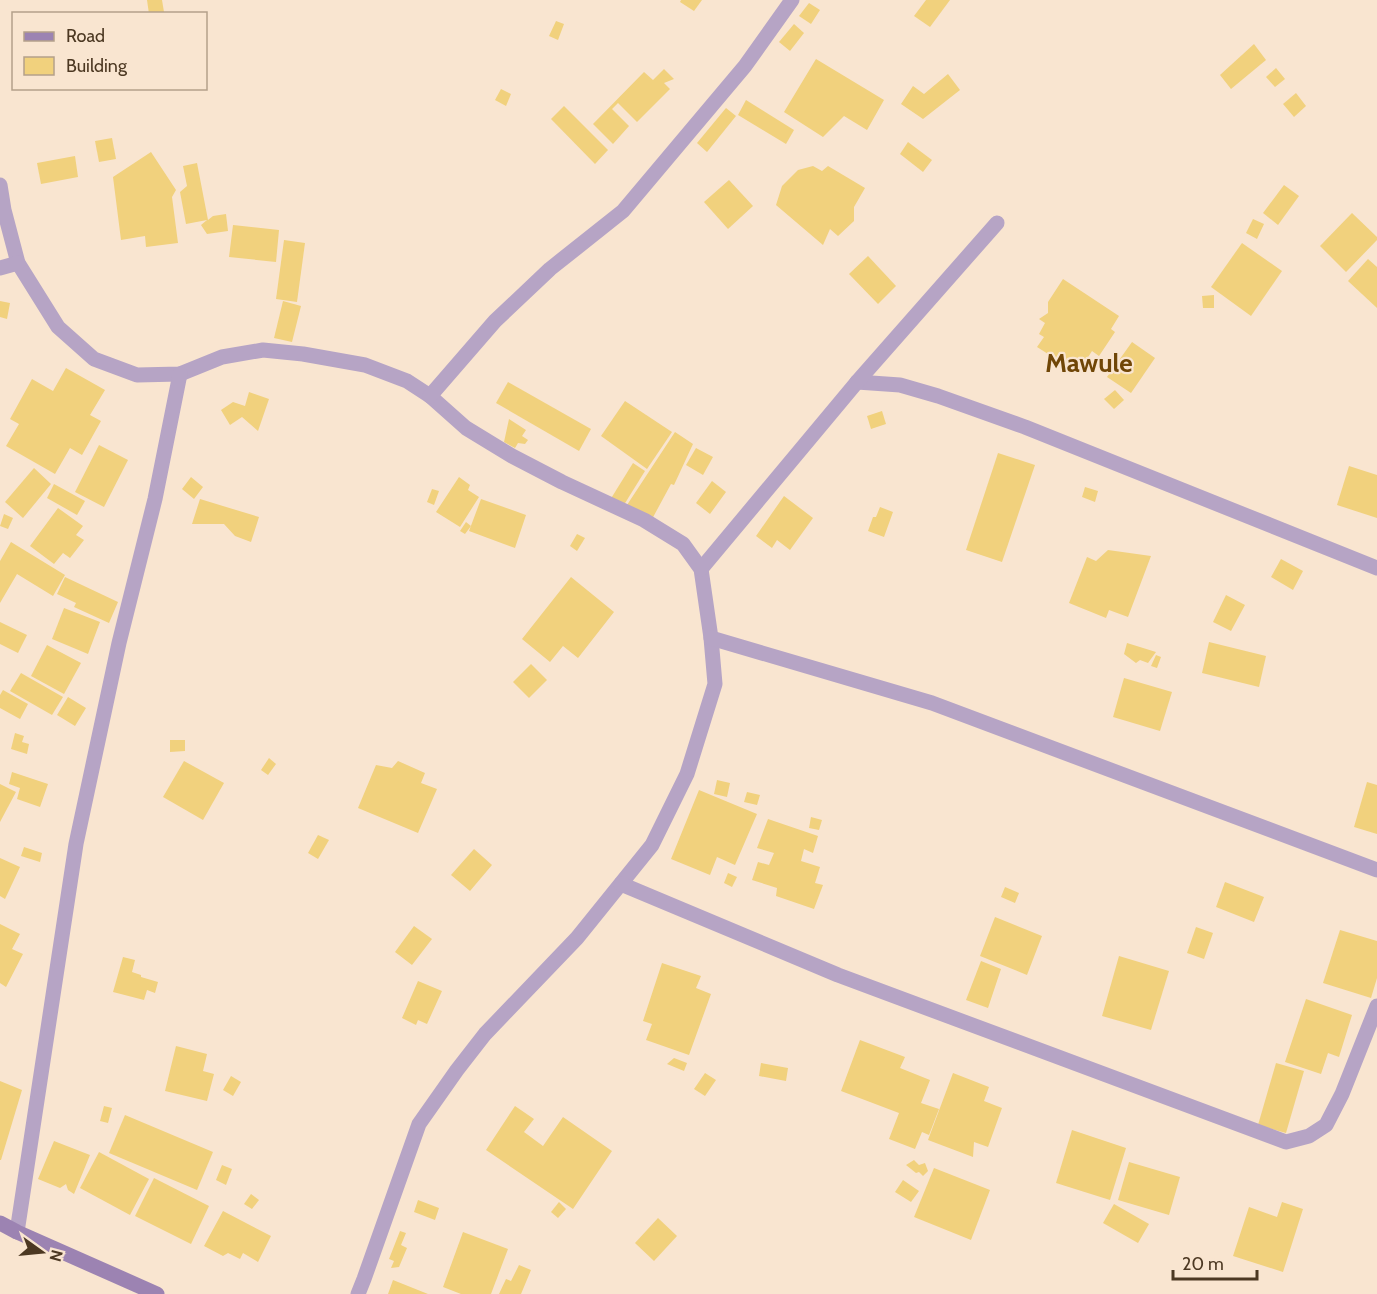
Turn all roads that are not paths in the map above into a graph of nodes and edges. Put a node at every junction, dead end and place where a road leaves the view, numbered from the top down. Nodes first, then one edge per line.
1 (792, 0) edge
2 (0, 185) edge
3 (997, 223) dead end
4 (18, 263) junction
5 (0, 268) edge
6 (180, 374) junction
7 (857, 382) junction
8 (430, 396) junction
9 (1377, 568) edge
10 (701, 569) junction
11 (711, 638) junction
12 (1377, 870) edge
13 (621, 884) junction
14 (1377, 1006) edge
15 (0, 1223) edge
16 (17, 1232) junction
17 (157, 1294) edge
18 (358, 1294) edge

1 - 8 street
2 - 4 street
3 - 7 street
4 - 5 street
4 - 6 street
6 - 8 street
6 - 16 street
7 - 9 street
7 - 10 street
8 - 10 street
10 - 11 street
11 - 12 street
11 - 13 street
13 - 14 street
13 - 18 street
15 - 16 street
16 - 17 street

